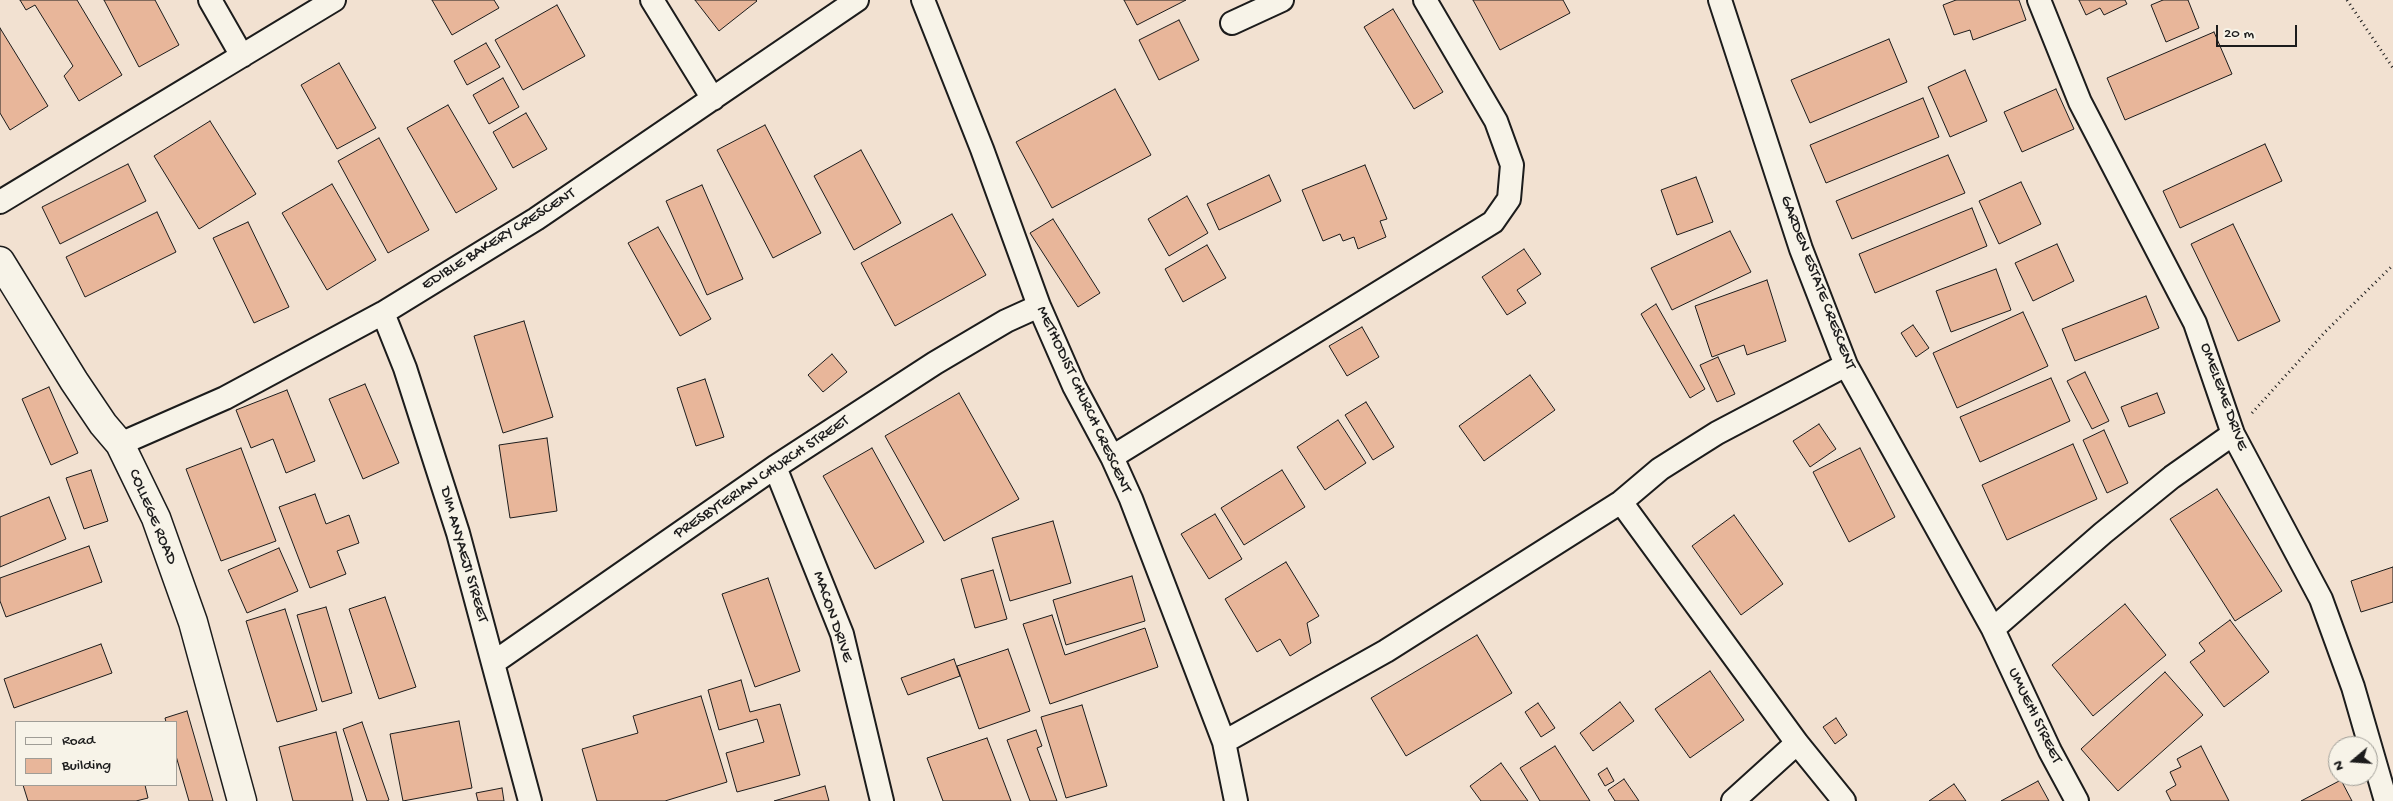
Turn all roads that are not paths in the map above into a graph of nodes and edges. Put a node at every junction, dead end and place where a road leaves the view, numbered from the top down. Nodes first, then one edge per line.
1 (210, 0) edge
2 (334, 0) edge
3 (652, 0) edge
4 (857, 0) edge
5 (923, 0) edge
6 (1282, 0) edge
7 (1425, 0) edge
8 (1720, 0) edge
9 (2040, 0) edge
10 (1232, 23) dead end
11 (242, 56) junction
12 (713, 99) junction
13 (0, 202) edge
14 (0, 261) edge
15 (1038, 306) junction
16 (383, 314) junction
17 (1846, 364) junction
18 (2233, 434) junction
19 (120, 444) junction
20 (1112, 457) junction
21 (775, 467) junction
22 (1621, 502) junction
23 (1993, 629) junction
24 (493, 663) junction
25 (1224, 742) junction
26 (1797, 743) junction
27 (242, 801) edge
28 (530, 801) edge
29 (882, 801) edge
30 (1236, 801) edge
31 (1733, 801) edge
32 (1844, 801) edge
33 (2077, 801) edge
34 (2386, 801) edge

1 - 11 street
2 - 11 street
3 - 12 street
4 - 12 street, EDIBLE BAKERY CRESCENT
5 - 15 street, METHODIST CHURCH CRESCENT
6 - 10 street
7 - 20 street
8 - 17 street, GARDEN ESTATE CRESCENT
9 - 18 street, OMELEME DRIVE
11 - 13 street
12 - 16 street, EDIBLE BAKERY CRESCENT
14 - 19 main road, COLLEGE ROAD
15 - 20 street, METHODIST CHURCH CRESCENT
15 - 21 street, PRESBYTERIAN CHURCH STREET
16 - 19 street, EDIBLE BAKERY CRESCENT
16 - 24 street, DIM ANYAEJI STREET
17 - 22 street
17 - 23 street, GARDEN ESTATE CRESCENT
18 - 23 street
18 - 34 street, OMELEME DRIVE
19 - 27 main road, COLLEGE ROAD
20 - 25 street, METHODIST CHURCH CRESCENT
21 - 24 street, PRESBYTERIAN CHURCH STREET
21 - 29 street, MACON DRIVE
22 - 25 street
22 - 26 street
23 - 33 street, UMUEHI STREET
24 - 28 street, DIM ANYAEJI STREET
25 - 30 street, METHODIST CHURCH CRESCENT
26 - 31 street
26 - 32 street

